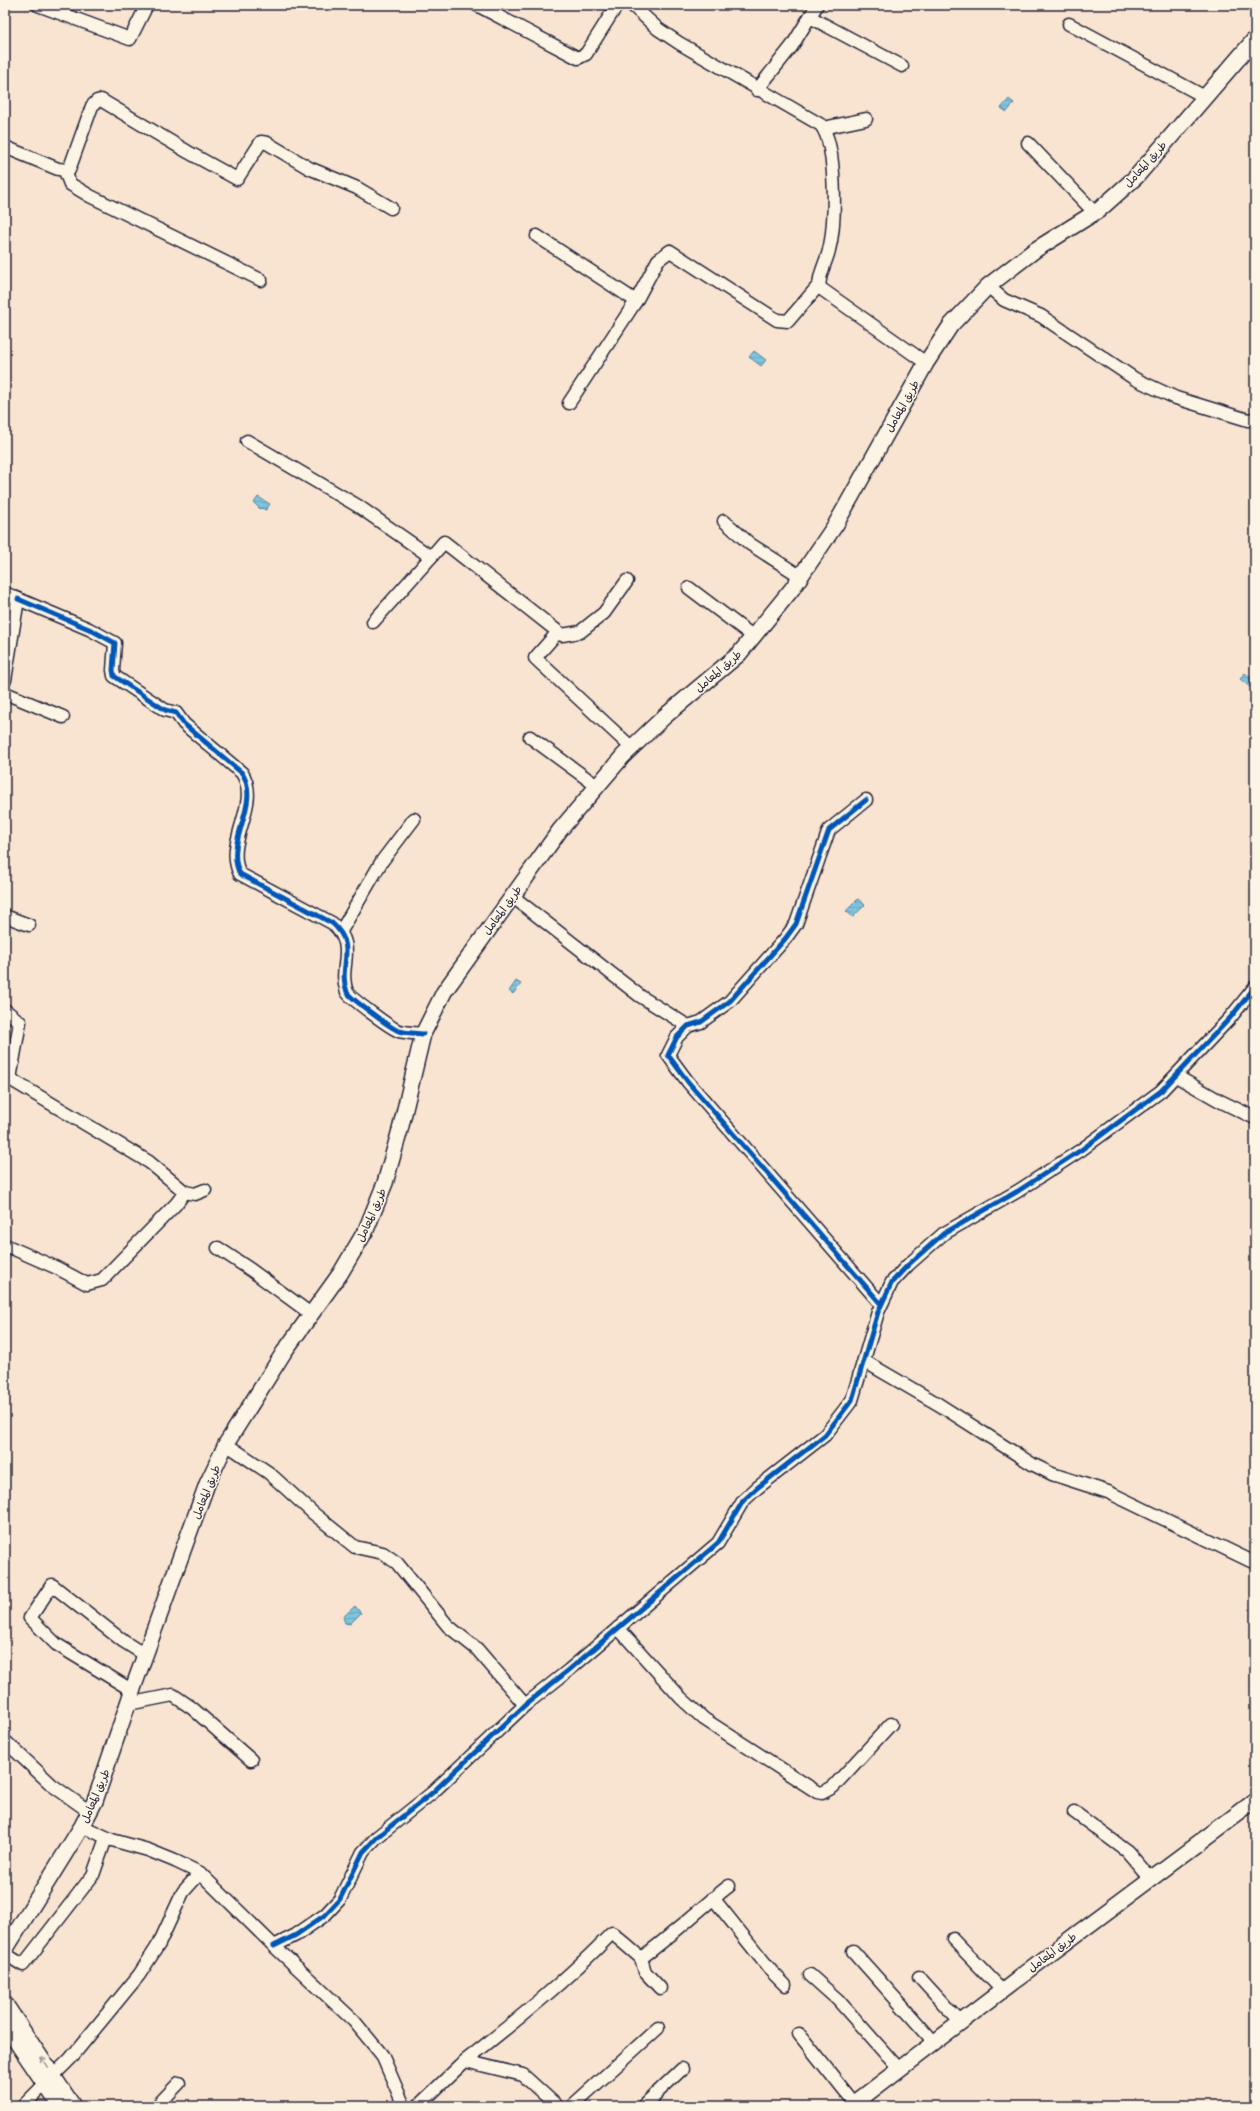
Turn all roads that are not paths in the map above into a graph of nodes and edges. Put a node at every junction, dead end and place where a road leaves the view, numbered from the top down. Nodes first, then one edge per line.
1 (38, 5) edge
2 (147, 5) edge
3 (477, 5) edge
4 (617, 5) edge
5 (817, 5) edge
6 (637, 6) edge
7 (810, 17) junction
8 (1069, 24) dead end
9 (1255, 39) edge
10 (902, 66) dead end
11 (757, 90) junction
12 (1205, 97) junction
13 (866, 119) dead end
14 (823, 128) junction
15 (1028, 143) dead end
16 (5, 147) edge
17 (65, 171) junction
18 (391, 208) dead end
19 (1095, 213) junction
20 (537, 236) dead end
21 (261, 280) dead end
22 (819, 285) junction
23 (988, 286) junction
24 (636, 301) junction
25 (926, 363) junction
26 (569, 403) dead end
27 (1255, 419) edge
28 (247, 441) dead end
29 (724, 521) dead end
30 (431, 557) junction
31 (800, 576) junction
32 (627, 581) dead end
33 (689, 588) dead end
34 (5, 593) edge
35 (18, 600) junction
36 (373, 622) dead end
37 (558, 632) junction
38 (754, 637) junction
39 (5, 680) edge
40 (5, 693) edge
41 (63, 717) dead end
42 (530, 737) dead end
43 (631, 748) junction
44 (597, 786) junction
45 (866, 800) dead end
46 (414, 819) dead end
47 (512, 896) junction
48 (5, 916) edge
49 (30, 925) dead end
50 (341, 931) junction
51 (1255, 987) edge
52 (5, 1010) edge
53 (688, 1026) junction
54 (423, 1034) junction
55 (1176, 1076) junction
56 (1255, 1118) edge
57 (205, 1190) dead end
58 (185, 1192) junction
59 (5, 1245) edge
60 (218, 1248) dead end
61 (882, 1304) junction
62 (311, 1314) junction
63 (864, 1361) junction
64 (226, 1444) junction
65 (1255, 1563) edge
66 (618, 1628) junction
67 (145, 1655) junction
68 (130, 1697) junction
69 (525, 1704) junction
70 (891, 1724) dead end
71 (5, 1741) edge
72 (251, 1760) dead end
73 (1255, 1801) edge
74 (90, 1812) junction
75 (1074, 1812) dead end
76 (82, 1826) junction
77 (106, 1838) junction
78 (200, 1873) junction
79 (1151, 1879) junction
80 (729, 1886) dead end
81 (713, 1898) junction
82 (953, 1939) dead end
83 (274, 1946) junction
84 (5, 1950) edge
85 (854, 1951) dead end
86 (5, 1954) edge
87 (641, 1958) junction
88 (810, 1975) dead end
89 (919, 1977) dead end
90 (785, 1985) dead end
91 (660, 1988) dead end
92 (1002, 1990) junction
93 (5, 2004) edge
94 (960, 2022) junction
95 (5, 2025) edge
96 (658, 2028) dead end
97 (799, 2034) dead end
98 (934, 2042) junction
99 (465, 2060) junction
100 (899, 2069) junction
101 (682, 2070) dead end
102 (50, 2081) junction
103 (179, 2083) dead end
104 (853, 2105) edge
105 (23, 2106) edge
106 (60, 2106) edge
107 (73, 2106) edge
108 (157, 2106) edge
109 (404, 2106) edge
110 (418, 2106) edge
111 (557, 2106) edge
112 (572, 2106) edge
113 (643, 2106) edge

1 - 2 street
3 - 4 street
5 - 7 street
6 - 11 street
7 - 10 street
7 - 11 street
8 - 12 street
9 - 12 main road, طريق المعامل
11 - 14 street
12 - 19 main road, طريق المعامل
13 - 14 street
14 - 22 street
15 - 19 street
16 - 17 street
17 - 18 street
17 - 21 street
19 - 23 main road, طريق المعامل
20 - 24 street
22 - 24 street
22 - 25 street
23 - 25 main road, طريق المعامل
23 - 27 street
24 - 26 street
25 - 31 main road, طريق المعامل
28 - 30 street
29 - 31 street
30 - 36 street
30 - 37 street
31 - 38 main road, طريق المعامل
32 - 37 street
33 - 38 street
34 - 35 street
35 - 39 street
35 - 50 street
37 - 43 street
38 - 43 main road, طريق المعامل
40 - 41 street
42 - 44 street
43 - 44 main road, طريق المعامل
44 - 47 main road, طريق المعامل
45 - 53 street
46 - 50 street
47 - 53 street
47 - 54 main road, طريق المعامل
48 - 49 street
50 - 54 street
51 - 55 street
52 - 58 street
53 - 61 street
54 - 62 main road, طريق المعامل
55 - 56 street
55 - 61 street
57 - 58 street
58 - 59 street
60 - 62 street
61 - 63 street
62 - 64 main road, طريق المعامل
63 - 65 street
63 - 66 street
64 - 67 main road, طريق المعامل
64 - 69 street
66 - 69 street
66 - 70 street
67 - 68 main road, طريق المعامل
67 - 68 street
68 - 72 street
68 - 74 main road, طريق المعامل
69 - 83 street
71 - 74 street
73 - 79 main road, طريق المعامل
74 - 76 main road, طريق المعامل
75 - 79 street
76 - 77 street
76 - 84 main road, طريق المعامل
77 - 78 street
77 - 86 street
78 - 83 street
78 - 102 street
79 - 92 main road, طريق المعامل
80 - 81 street
81 - 87 street
81 - 90 street
82 - 92 street
83 - 109 street
85 - 98 street
87 - 91 street
87 - 99 street
88 - 100 street
89 - 94 street
92 - 94 main road, طريق المعامل
102 -> 93 main road
94 - 98 main road, طريق المعامل
95 - 102 main road
96 - 112 street
97 - 104 street
98 - 100 main road, طريق المعامل
99 - 110 street
99 - 111 street
100 - 104 main road, طريق المعامل
101 - 113 street
102 - 105 street
102 - 106 main road
102 - 107 main road
103 - 108 street

